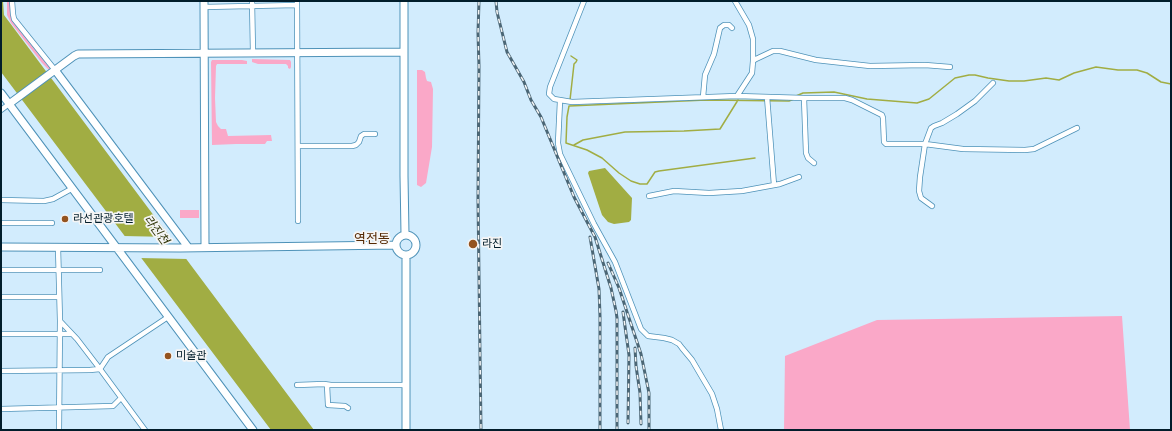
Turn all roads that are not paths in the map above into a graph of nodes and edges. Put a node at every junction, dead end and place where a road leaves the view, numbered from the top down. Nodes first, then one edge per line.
1 (12, 1) edge
2 (404, 1) edge
3 (584, 1) edge
4 (735, 1) edge
5 (252, 3) edge
6 (297, 3) edge
7 (204, 4) edge
8 (732, 28) dead end
9 (404, 52) junction
10 (204, 53) junction
11 (253, 53) junction
12 (298, 53) junction
13 (753, 61) junction
14 (950, 67) dead end
15 (52, 72) junction
16 (993, 83) dead end
17 (1, 93) edge
18 (737, 96) junction
19 (703, 97) junction
20 (767, 97) junction
21 (804, 98) junction
22 (560, 101) junction
23 (10, 104) junction
24 (1, 110) edge
25 (1077, 128) dead end
26 (375, 134) dead end
27 (925, 144) junction
28 (298, 146) junction
29 (814, 163) dead end
30 (799, 177) dead end
31 (774, 185) junction
32 (73, 188) junction
33 (649, 196) dead end
34 (1, 200) edge
35 (932, 206) dead end
36 (298, 221) dead end
37 (1, 223) edge
38 (52, 223) dead end
39 (405, 234) junction
40 (395, 245) junction
41 (1, 247) edge
42 (58, 247) junction
43 (188, 247) junction
44 (205, 247) junction
45 (116, 248) junction
46 (406, 255) junction
47 (1, 270) edge
48 (59, 270) junction
49 (100, 270) dead end
50 (1, 296) edge
51 (59, 297) junction
52 (168, 317) junction
53 (60, 321) junction
54 (59, 333) junction
55 (1, 334) edge
56 (71, 334) junction
57 (100, 369) junction
58 (1, 370) edge
59 (59, 371) junction
60 (297, 385) dead end
61 (327, 385) junction
62 (406, 385) junction
63 (121, 398) junction
64 (59, 407) junction
65 (1, 408) edge
66 (348, 408) dead end
67 (59, 430) edge
68 (145, 430) edge
69 (253, 430) edge
70 (406, 430) edge
71 (721, 430) edge

1 - 15 street
2 - 9 street
3 - 22 street
4 - 13 street
5 - 6 street
5 - 7 street
5 - 11 street
6 - 12 street
7 - 10 street
8 - 19 street
9 - 12 street
9 - 39 street
10 - 11 street
10 - 15 street
10 - 44 street
11 - 12 street
12 - 28 street
13 - 14 street
13 - 18 street
15 - 23 street
15 - 43 street
16 - 27 street
17 - 23 street
18 - 19 street
18 - 20 street
19 - 22 street
20 - 21 street
20 - 31 street
21 - 27 street
21 - 29 street
22 - 71 street
23 - 24 street
23 - 32 street
25 - 27 street
26 - 28 street
27 - 35 street
28 - 36 street
30 - 31 street
31 - 33 street
32 - 34 street
32 - 45 street
37 - 38 street
39 - 40 street
39 - 46 street
40 - 44 street
40 - 46 street
41 - 42 street
42 - 45 street
42 - 48 street
43 - 44 street
43 - 45 street
45 - 52 street
46 - 62 street
47 - 48 street
48 - 49 street
48 - 51 street
50 - 51 street
51 - 53 street
52 - 57 street
52 - 69 street
53 - 54 street
53 - 56 street
54 - 55 street
54 - 56 street
54 - 59 street
56 - 57 street
57 - 59 street
57 - 63 street
58 - 59 street
59 - 64 street
60 - 61 street
61 - 62 street
61 - 66 street
62 - 70 street
63 - 64 street
63 - 68 street
64 - 65 street
64 - 67 street

